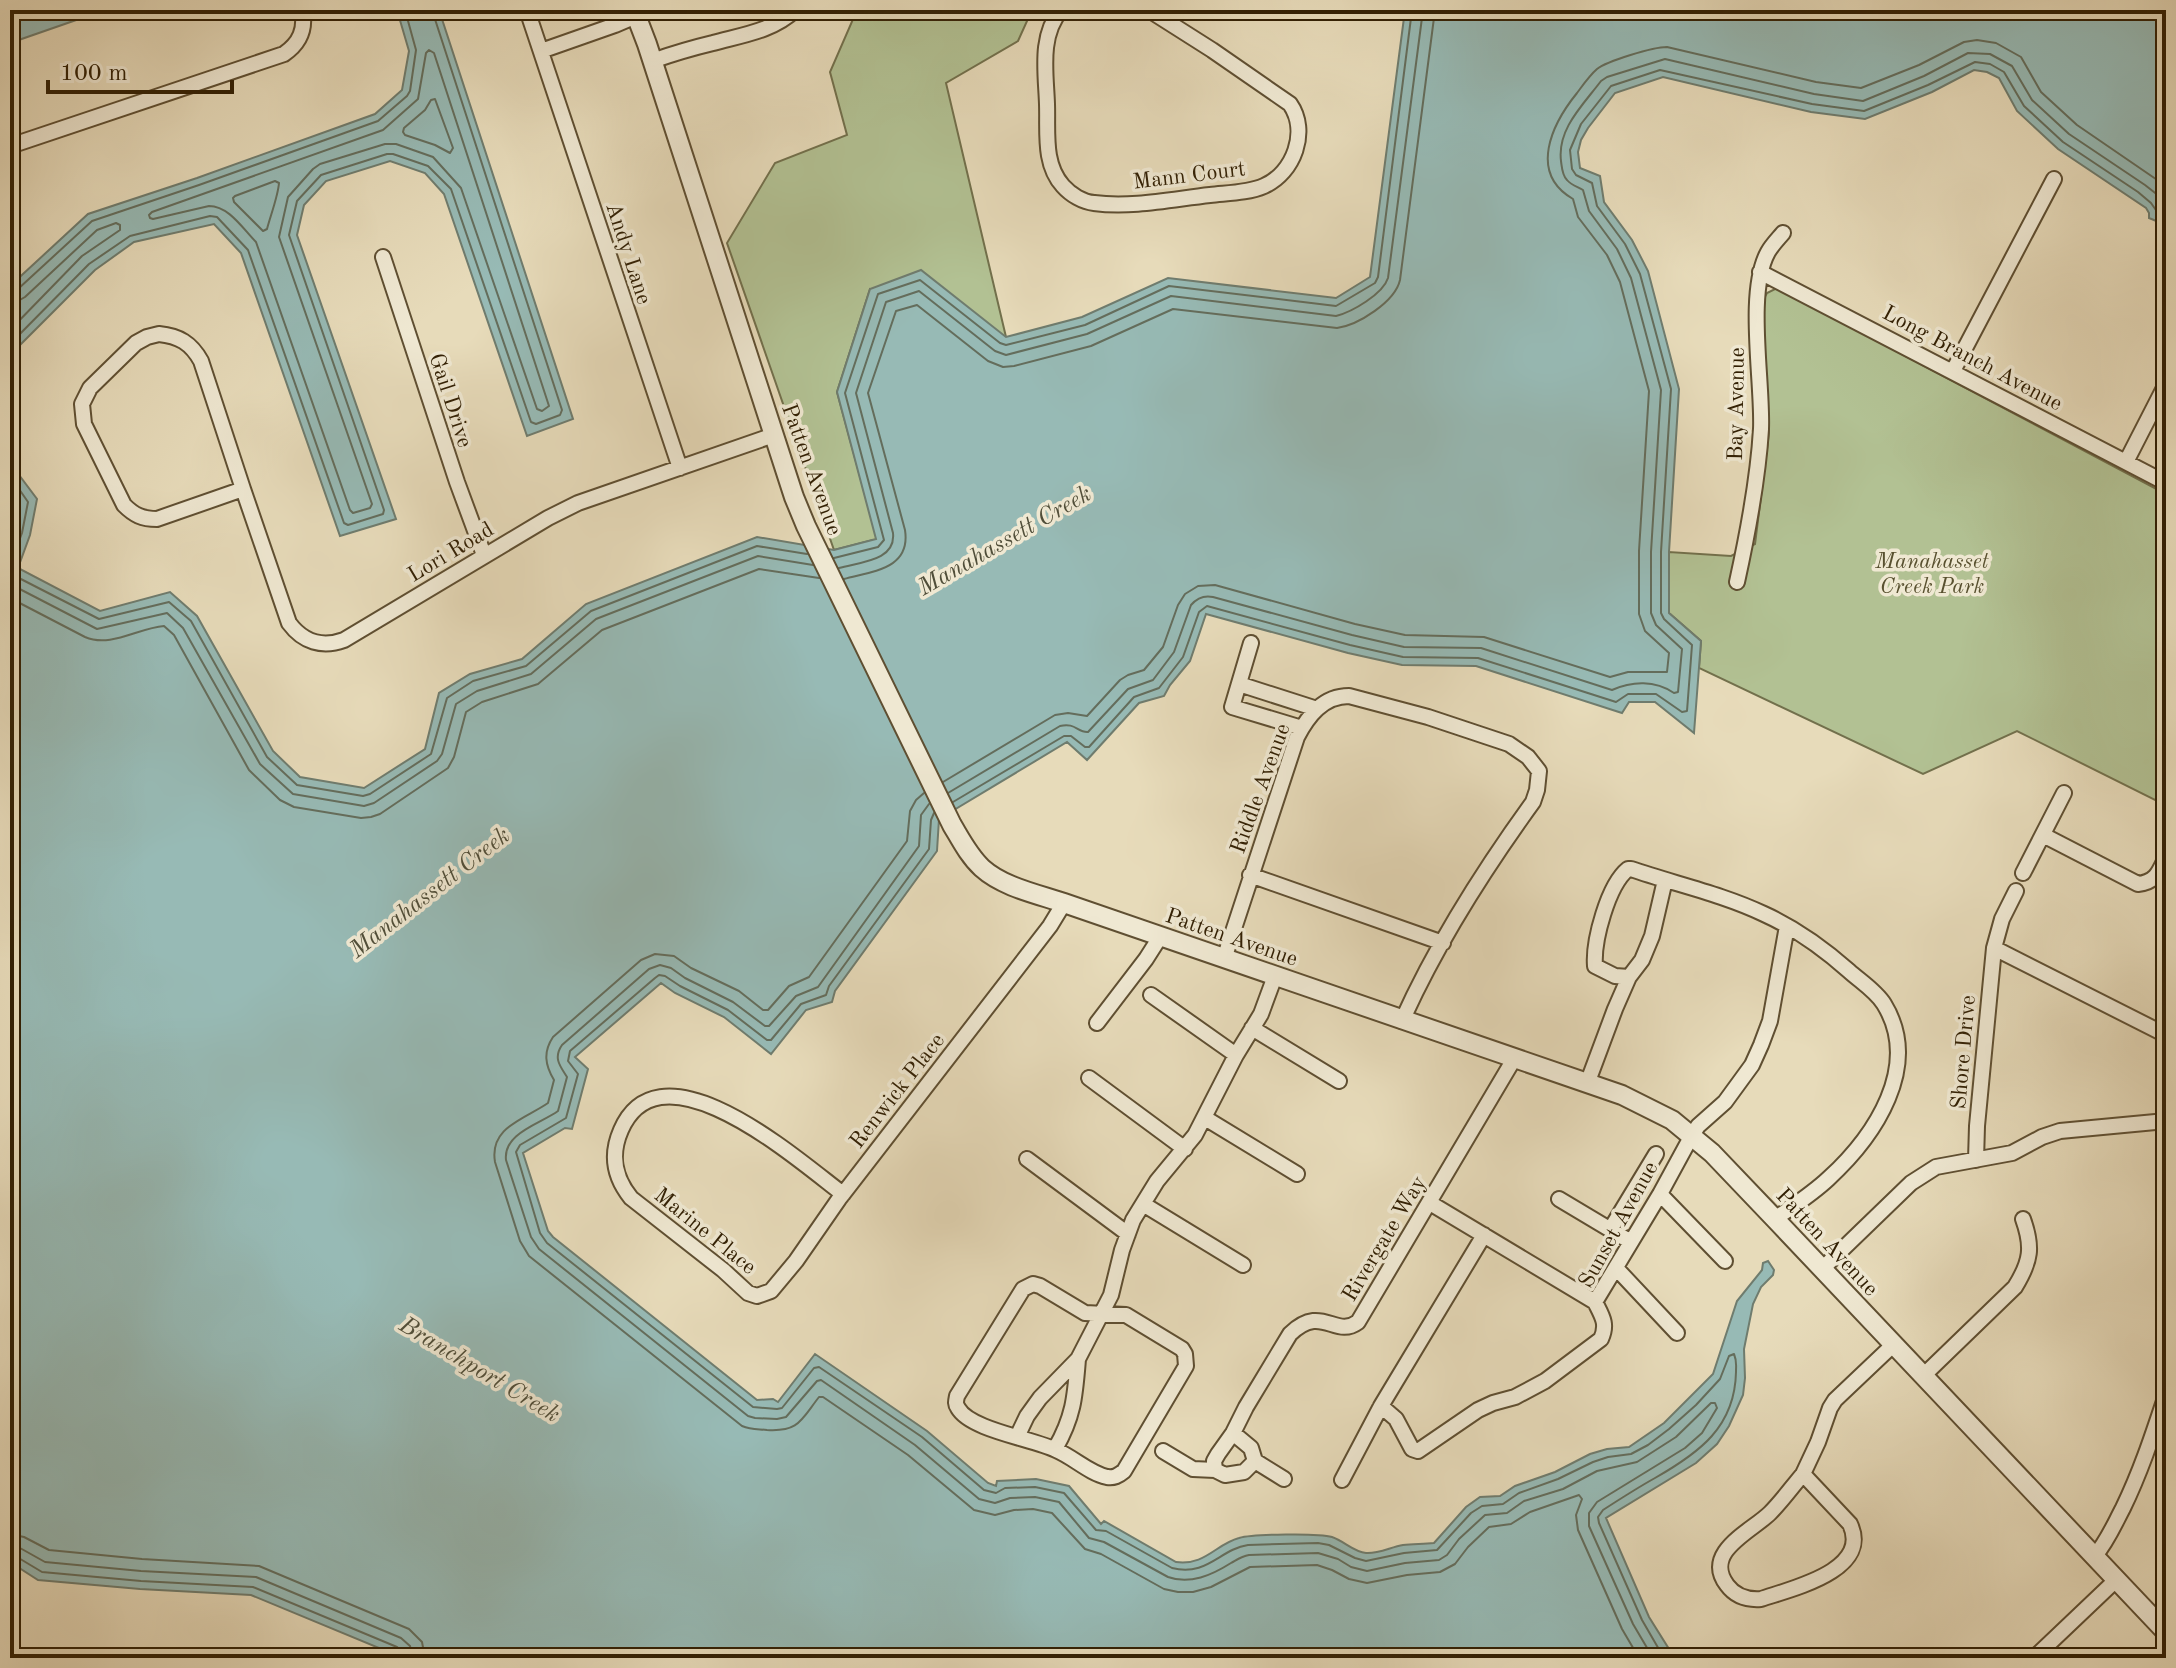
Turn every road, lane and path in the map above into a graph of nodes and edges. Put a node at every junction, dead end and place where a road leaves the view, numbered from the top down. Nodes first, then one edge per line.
1 (302, 10) edge
2 (527, 10) edge
3 (795, 10) edge
4 (1061, 10) edge
5 (1149, 10) edge
6 (635, 13) edge
7 (1173, 16) edge
8 (541, 51) junction
9 (652, 61) junction
10 (10, 146) edge
11 (2054, 179) dead end
12 (1783, 233) dead end
13 (383, 257) dead end
14 (1760, 272) junction
15 (1953, 371) junction
16 (2166, 384) edge
17 (774, 435) junction
18 (2126, 462) junction
19 (680, 468) junction
20 (2166, 483) edge
21 (243, 489) junction
22 (484, 555) junction
23 (1737, 582) dead end
24 (1251, 643) dead end
25 (1239, 684) junction
26 (1317, 709) junction
27 (1302, 728) junction
28 (2064, 793) dead end
29 (2043, 835) junction
30 (2166, 857) edge
31 (2023, 873) dead end
32 (1250, 875) junction
33 (1665, 880) junction
34 (2016, 891) dead end
35 (1064, 903) junction
36 (1787, 926) junction
37 (1160, 937) junction
38 (1443, 943) junction
39 (1994, 948) junction
40 (1224, 959) junction
41 (1275, 976) junction
42 (1629, 977) junction
43 (1151, 995) dead end
44 (1402, 1021) junction
45 (1097, 1023) dead end
46 (1252, 1028) junction
47 (2166, 1035) edge
48 (1236, 1055) junction
49 (1514, 1059) junction
50 (1089, 1078) dead end
51 (1339, 1081) dead end
52 (1587, 1084) junction
53 (1205, 1118) junction
54 (2166, 1121) edge
55 (1691, 1137) junction
56 (1185, 1149) junction
57 (1656, 1154) dead end
58 (1027, 1159) dead end
59 (1976, 1160) junction
60 (1297, 1174) dead end
61 (843, 1194) junction
62 (1660, 1194) junction
63 (1559, 1199) dead end
64 (1430, 1203) junction
65 (1143, 1204) junction
66 (1775, 1219) junction
67 (2023, 1219) dead end
68 (1610, 1230) junction
69 (1128, 1234) junction
70 (1484, 1235) junction
71 (1631, 1242) junction
72 (1725, 1261) dead end
73 (1243, 1265) dead end
74 (1616, 1268) junction
75 (1822, 1269) junction
76 (757, 1296) joint
77 (1595, 1302) junction
78 (1102, 1314) junction
79 (1677, 1333) dead end
80 (1893, 1345) junction
81 (1078, 1359) junction
82 (1923, 1376) junction
83 (2166, 1395) edge
84 (1381, 1406) junction
85 (1233, 1433) junction
86 (1017, 1437) junction
87 (1055, 1449) junction
88 (1163, 1451) dead end
89 (1255, 1461) junction
90 (1215, 1470) junction
91 (1803, 1474) junction
92 (1284, 1479) dead end
93 (1342, 1480) dead end
94 (2094, 1557) junction
95 (2116, 1580) junction
96 (2166, 1632) edge
97 (2034, 1658) edge

1 - 10 street
2 - 8 street, Andy Lane
3 - 9 street
4 - 7 street, Mann Court
5 - 7 street, Mann Court
6 - 8 street
6 - 9 street, Patten Avenue
8 - 19 street, Andy Lane
9 - 17 street, Patten Avenue
11 - 15 street
12 - 14 street, Bay Avenue
13 - 22 street, Gail Drive
14 - 15 street, Long Branch Avenue
14 - 23 street, Bay Avenue
15 - 18 street, Long Branch Avenue
16 - 18 street
17 - 19 street, Lori Road
17 - 35 street, Patten Avenue
18 - 20 street, Long Branch Avenue
19 - 22 street, Lori Road
21 - 21 street, Lori Road
21 - 22 street, Lori Road
24 - 25 street
25 - 26 street, Riddle Avenue
25 - 27 street
26 - 27 street, Riddle Avenue
26 - 38 street
27 - 32 street, Riddle Avenue
28 - 29 street
29 - 30 street
29 - 31 street
32 - 38 street
32 - 40 street, Riddle Avenue
33 - 36 street
33 - 42 street
33 - 42 street
34 - 39 street, Shore Drive
35 - 37 street, Patten Avenue
35 - 61 street, Renwick Place
36 - 55 street, Sunset Avenue
36 - 66 street
37 - 40 street, Patten Avenue
37 - 45 street
38 - 44 street
39 - 47 street
39 - 59 street, Shore Drive
40 - 41 street, Patten Avenue
41 - 44 street, Patten Avenue
41 - 46 street
42 - 52 street
43 - 48 street
44 - 49 street, Patten Avenue
46 - 48 street
46 - 51 street
48 - 53 street
49 - 52 street, Patten Avenue
49 - 64 street, Rivergate Way
50 - 56 street
52 - 55 street, Patten Avenue
53 - 56 street
53 - 60 street
54 - 59 street
55 - 62 street, Sunset Avenue
55 - 66 street, Patten Avenue
56 - 65 street
57 - 68 street
58 - 69 street
59 - 75 street
61 - 76 street, Renwick Place
61 - 76 street, Marine Place
62 - 71 street, Sunset Avenue
62 - 72 street
63 - 68 street
64 - 70 street
64 - 85 street, Rivergate Way
65 - 69 street
65 - 73 street
66 - 75 street, Patten Avenue
67 - 82 street
68 - 71 street
69 - 78 street
70 - 77 street
70 - 84 street
71 - 74 street, Sunset Avenue
74 - 77 street, Sunset Avenue
74 - 79 street
75 - 80 street, Patten Avenue
77 - 84 street, Sunset Avenue
78 - 81 street
78 - 86 street
78 - 87 street
80 - 82 street, Patten Avenue
80 - 91 street
81 - 86 street
81 - 87 street
82 - 94 street, Patten Avenue
83 - 94 street
84 - 93 street
85 - 89 street
85 - 90 street, Rivergate Way
86 - 87 street
88 - 90 street
89 - 90 street
89 - 92 street
91 - 91 street
94 - 95 street, Patten Avenue
95 - 96 street, Patten Avenue
95 - 97 street

